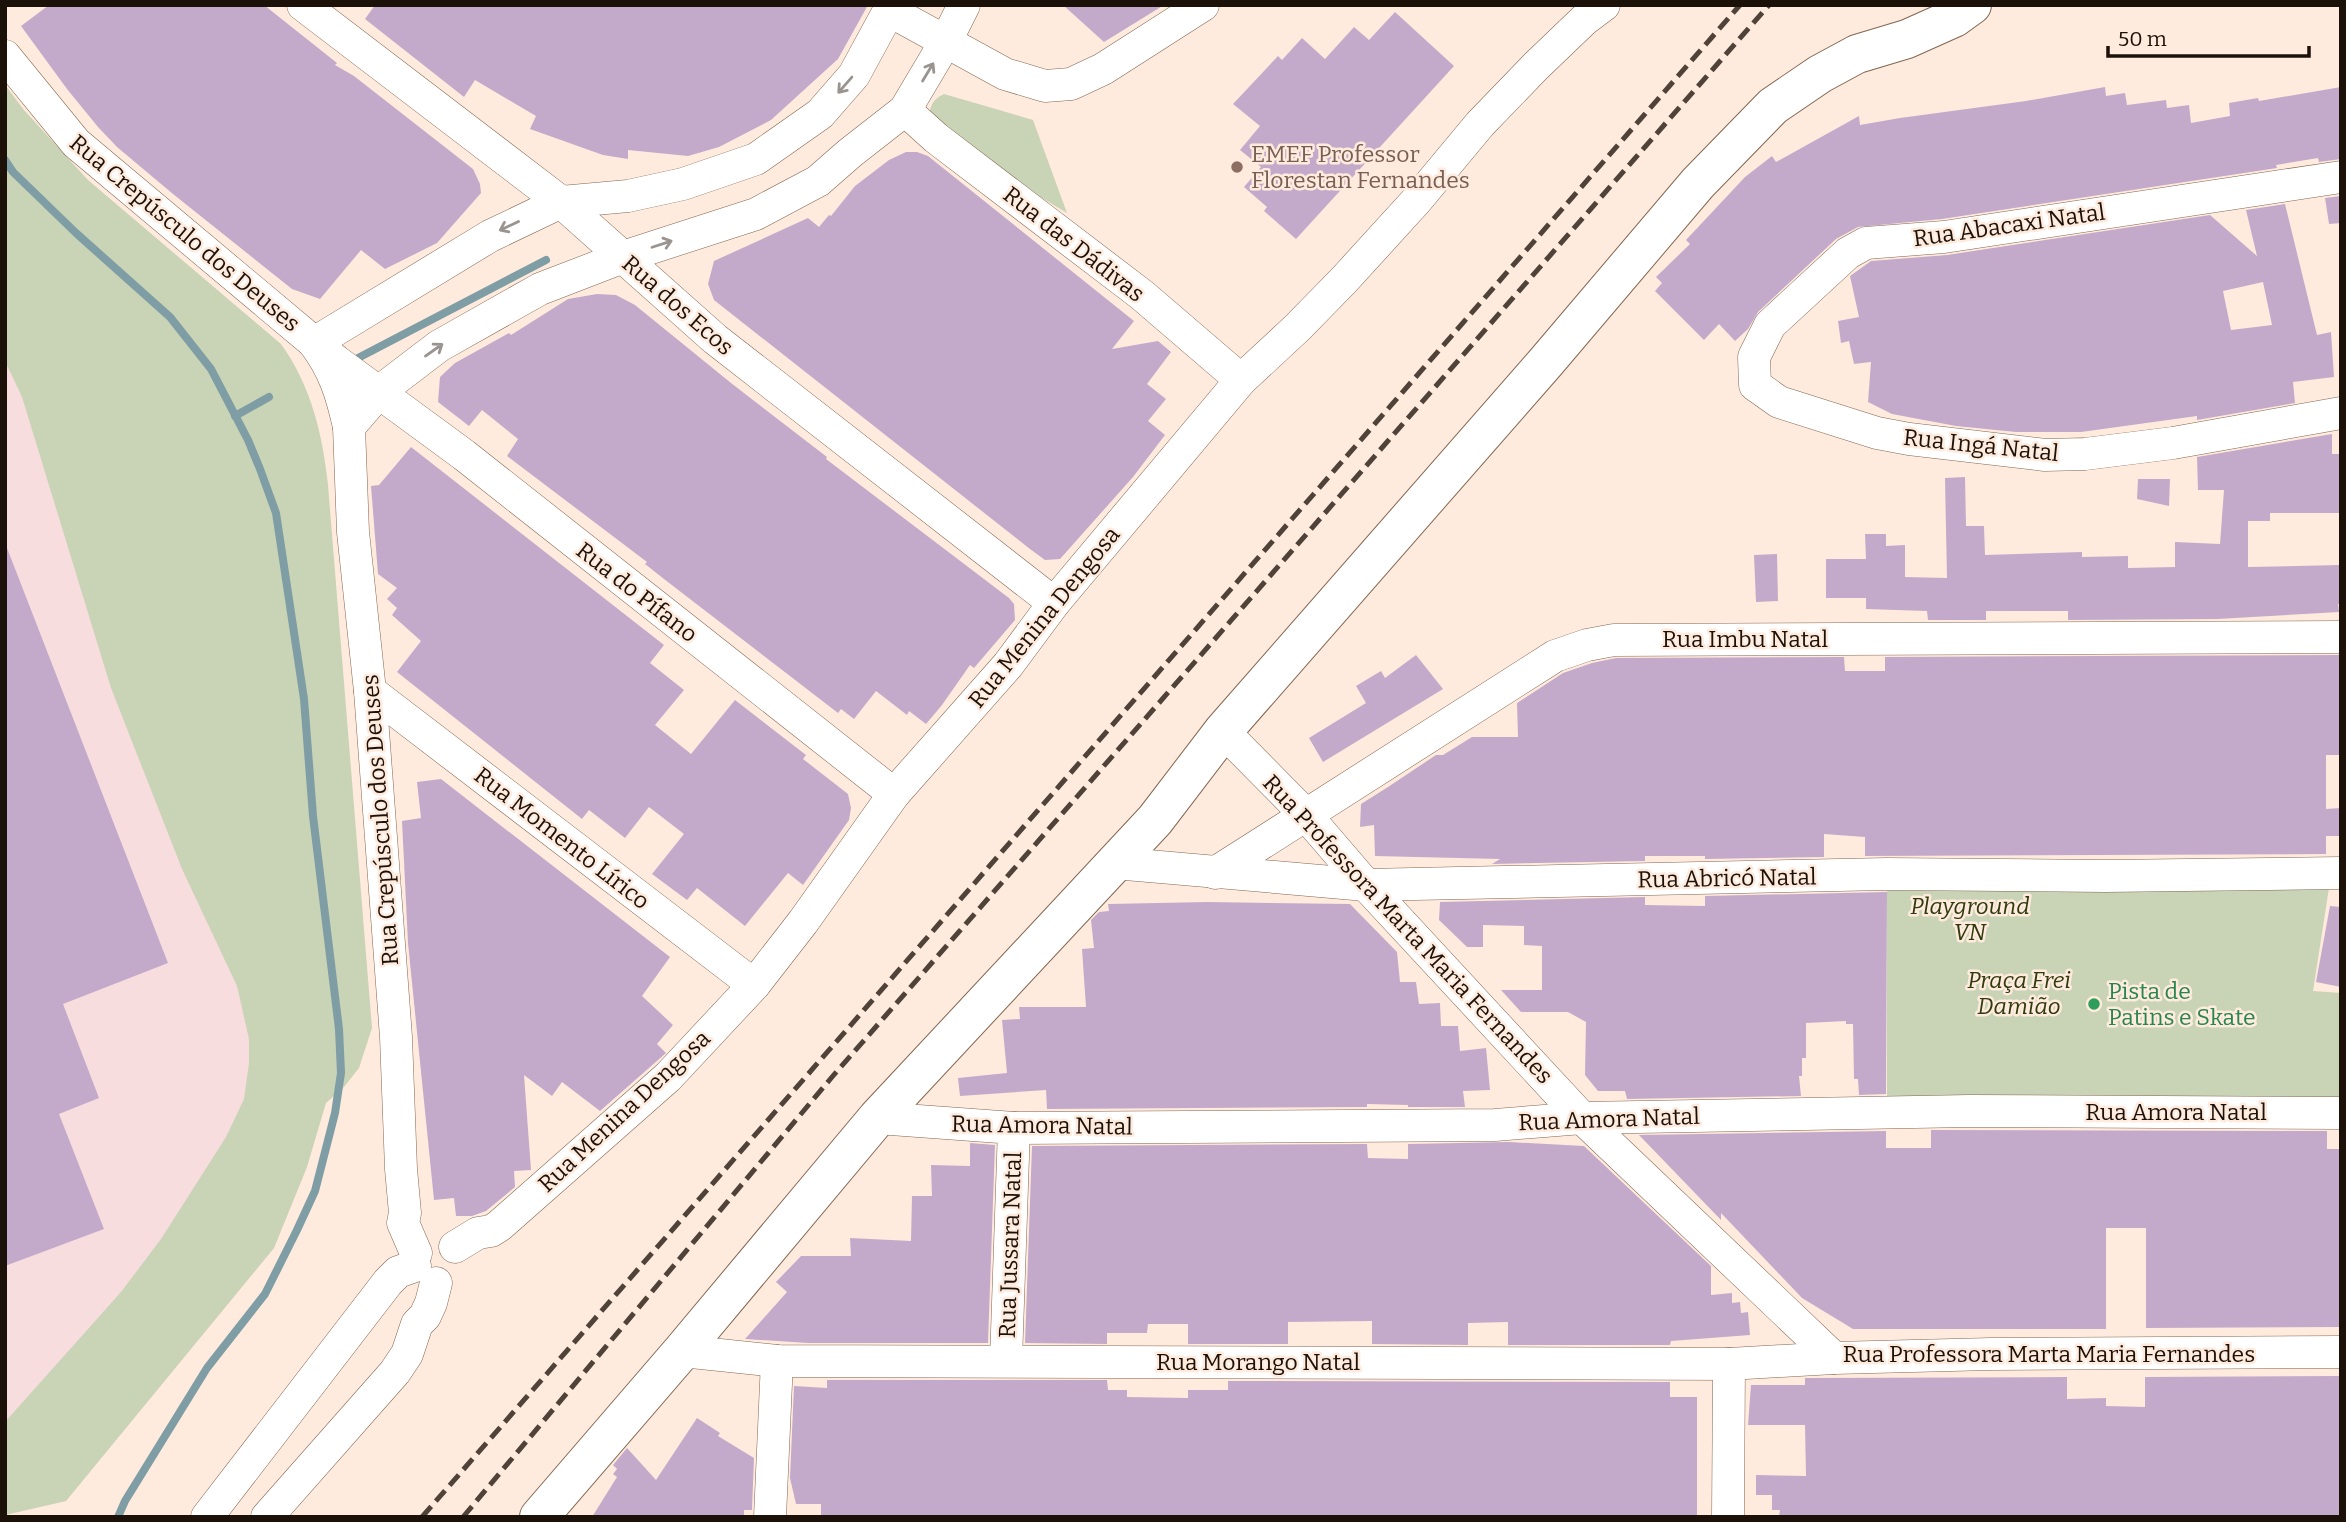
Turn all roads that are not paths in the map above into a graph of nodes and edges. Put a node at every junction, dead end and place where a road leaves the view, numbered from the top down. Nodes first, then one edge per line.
1 (303, 5) edge
2 (964, 5) edge
3 (1203, 5) edge
4 (1604, 5) edge
5 (1972, 5) edge
6 (891, 8) edge
7 (946, 41) junction
8 (5, 56) edge
9 (905, 110) junction
10 (820, 114) junction
11 (850, 153) junction
12 (2341, 177) edge
13 (561, 202) junction
14 (623, 257) junction
15 (314, 343) junction
16 (1241, 380) junction
17 (1755, 384) joint
18 (380, 391) junction
19 (2341, 413) edge
20 (349, 427) junction
21 (1054, 603) junction
22 (2341, 637) edge
23 (370, 691) junction
24 (1223, 731) junction
25 (894, 794) junction
26 (1305, 814) junction
27 (1114, 863) junction
28 (1215, 873) junction
29 (2341, 873) edge
30 (1366, 885) junction
31 (754, 985) junction
32 (2341, 1113) edge
33 (877, 1118) junction
34 (1582, 1118) junction
35 (1014, 1128) junction
36 (434, 1261) junction
37 (682, 1351) junction
38 (2341, 1352) edge
39 (1834, 1358) junction
40 (777, 1361) junction
41 (1006, 1361) junction
42 (1729, 1364) junction
43 (207, 1517) edge
44 (267, 1517) edge
45 (539, 1517) edge
46 (770, 1517) edge
47 (1728, 1517) edge

1 - 13 street, Rua dos Ecos
2 - 7 street
3 - 7 street
4 - 16 street, Rua Menina Dengosa
5 - 24 street
6 - 7 street
6 -> 10 street
9 -> 7 street
8 - 15 street, Rua Crepúsculo dos Deuses
9 - 11 street
9 - 16 street, Rua das Dádivas
10 - 11 street
10 - 13 street
14 -> 11 street
12 - 17 street, Rua Abacaxi Natal
13 - 14 street, Rua dos Ecos
13 -> 15 street
18 -> 14 street
14 - 21 street, Rua dos Ecos
15 - 18 street, Rua Crepúsculo dos Deuses
15 - 20 street, Rua Crepúsculo dos Deuses
16 - 21 street, Rua Menina Dengosa
17 - 19 street, Rua Ingá Natal
18 - 20 street
18 - 25 street, Rua do Pífano
20 - 23 street, Rua Crepúsculo dos Deuses
21 - 25 street, Rua Menina Dengosa
22 - 26 street, Rua Imbu Natal
23 - 31 street, Rua Momento Lírico
23 - 36 street, Rua Crepúsculo dos Deuses
24 - 26 street, Rua Professora Marta Maria Fernandes
24 - 27 street
25 - 31 street, Rua Menina Dengosa
26 - 28 street, Rua Imbu Natal
26 - 30 street, Rua Professora Marta Maria Fernandes
27 - 28 street, Rua Abricó Natal
27 - 33 street
28 - 30 street, Rua Abricó Natal
29 - 30 street, Rua Abricó Natal
30 - 34 street, Rua Professora Marta Maria Fernandes
31 - 36 street, Rua Menina Dengosa
32 - 34 street, Rua Amora Natal
33 - 35 street, Rua Amora Natal
33 - 37 street
34 - 35 street, Rua Amora Natal
34 - 39 street, Rua Professora Marta Maria Fernandes
35 - 41 street, Rua Jussara Natal
36 - 43 street, Rua Menina Dengosa
36 - 44 street
37 - 40 street, Rua Morango Natal
37 - 45 street
38 - 39 street, Rua Professora Marta Maria Fernandes
39 - 42 street, Rua Morango Natal
40 - 41 street, Rua Morango Natal
40 - 46 street
41 - 42 street, Rua Morango Natal
42 - 47 street

